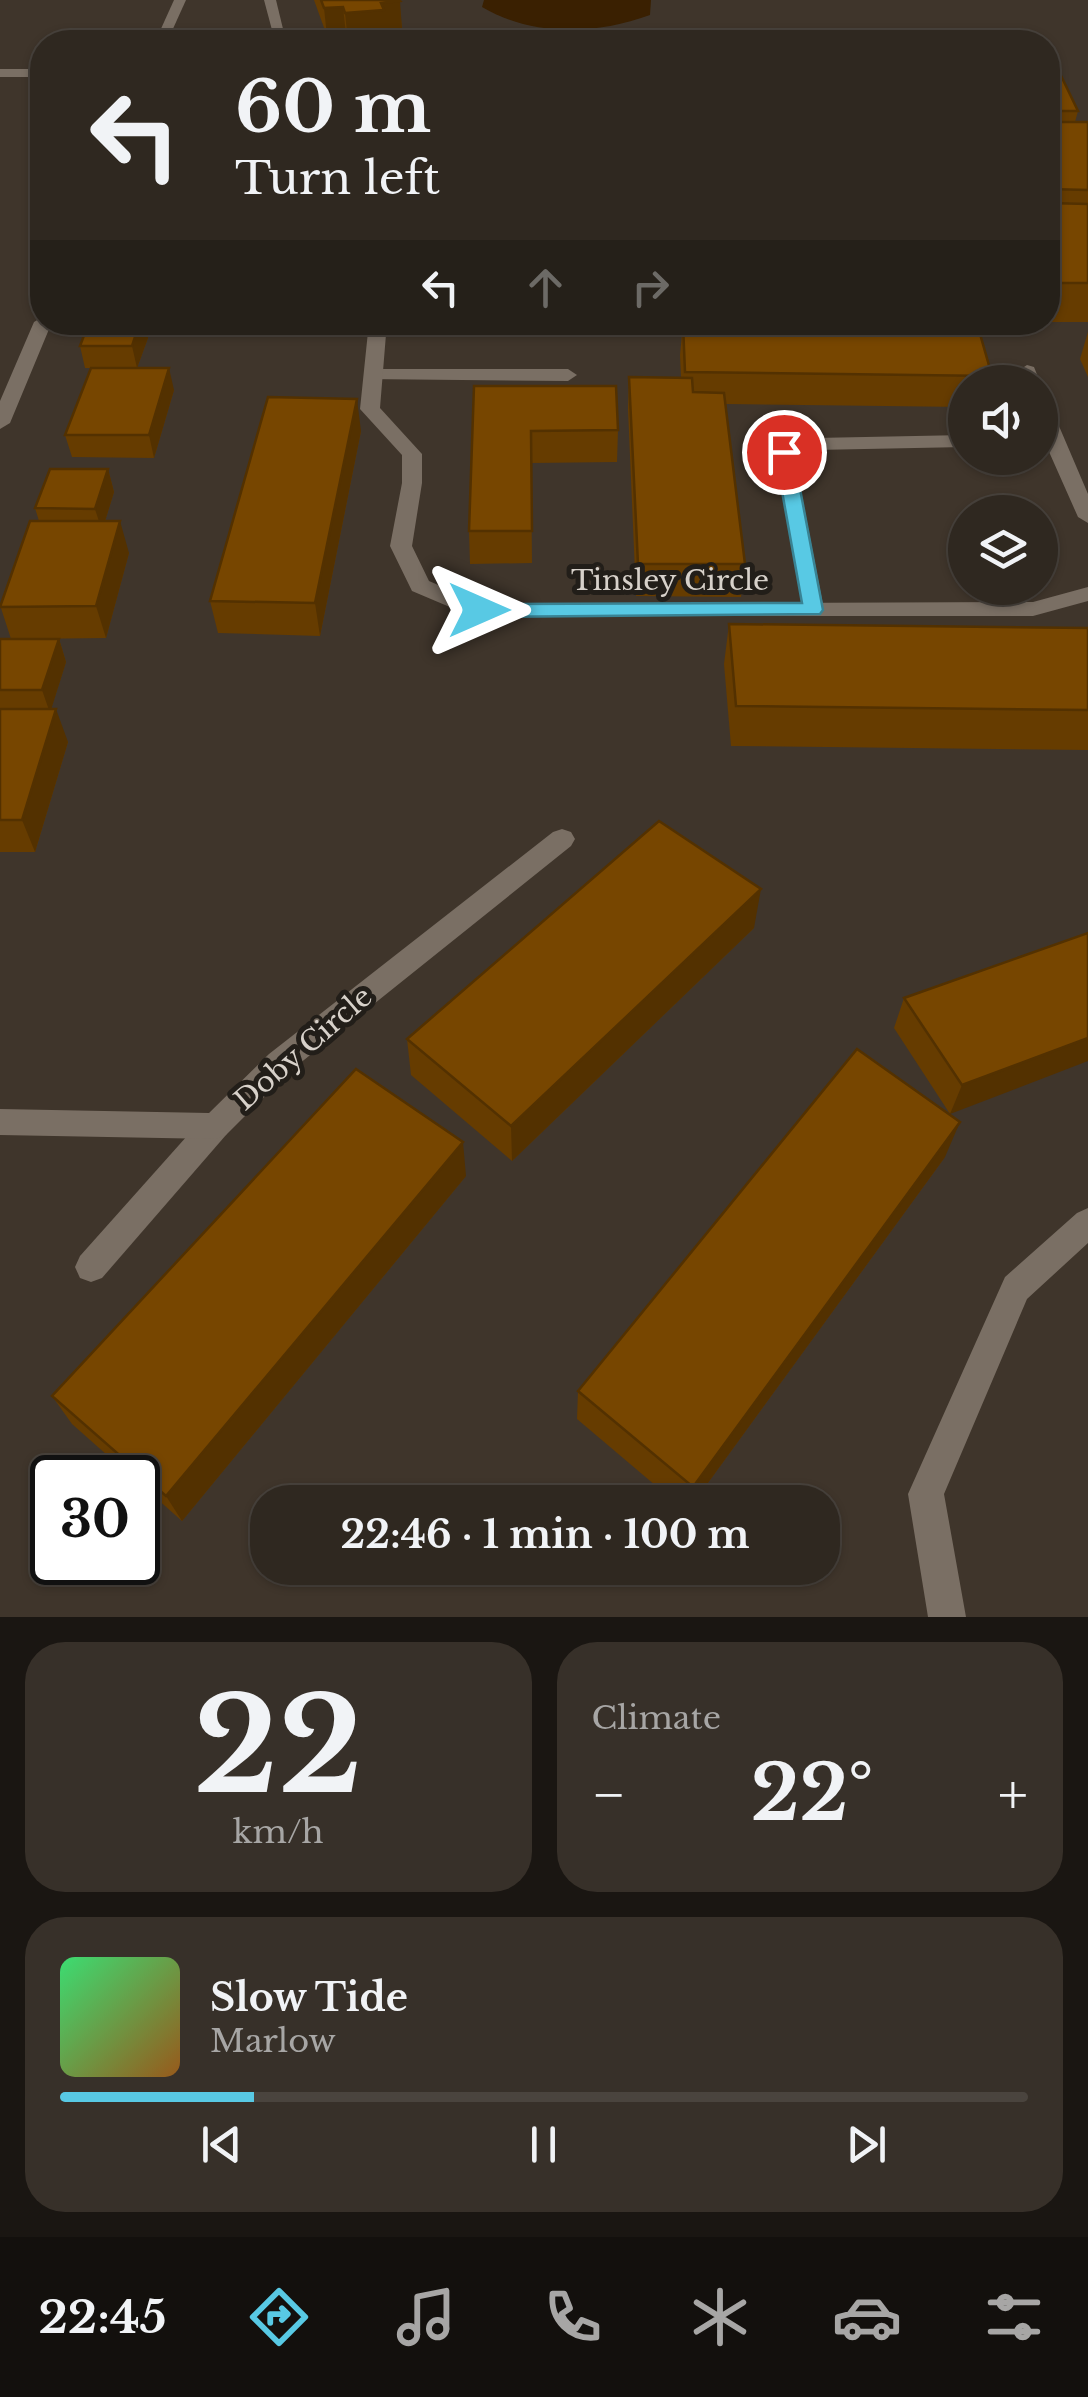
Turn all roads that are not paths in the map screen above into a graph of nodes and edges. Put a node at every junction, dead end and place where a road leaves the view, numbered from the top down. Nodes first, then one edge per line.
1 (180, 0) edge
2 (270, 0) edge
3 (167, 30) edge
4 (279, 30) dead end
5 (0, 73) edge
6 (30, 73) edge
7 (37, 335) edge
8 (376, 335) edge
9 (568, 374) dead end
10 (371, 375) junction
11 (0, 423) edge
12 (948, 441) edge
13 (1058, 462) edge
14 (1088, 518) edge
15 (1088, 594) edge
16 (813, 610) junction
17 (562, 839) dead end
18 (0, 1122) edge
19 (214, 1126) junction
20 (1088, 1223) edge
21 (91, 1266) dead end
22 (947, 1617) edge

1 - 3 street
2 - 4 street
5 - 6 street
7 - 11 street
8 - 10 street, Tinsley Circle
9 - 10 street
10 - 16 street, Tinsley Circle
12 - 16 street
13 - 14 street
15 - 16 street, Tinsley Circle
17 - 19 street, Doby Circle
18 - 19 street, Doby Circle
19 - 21 street
20 - 22 street

